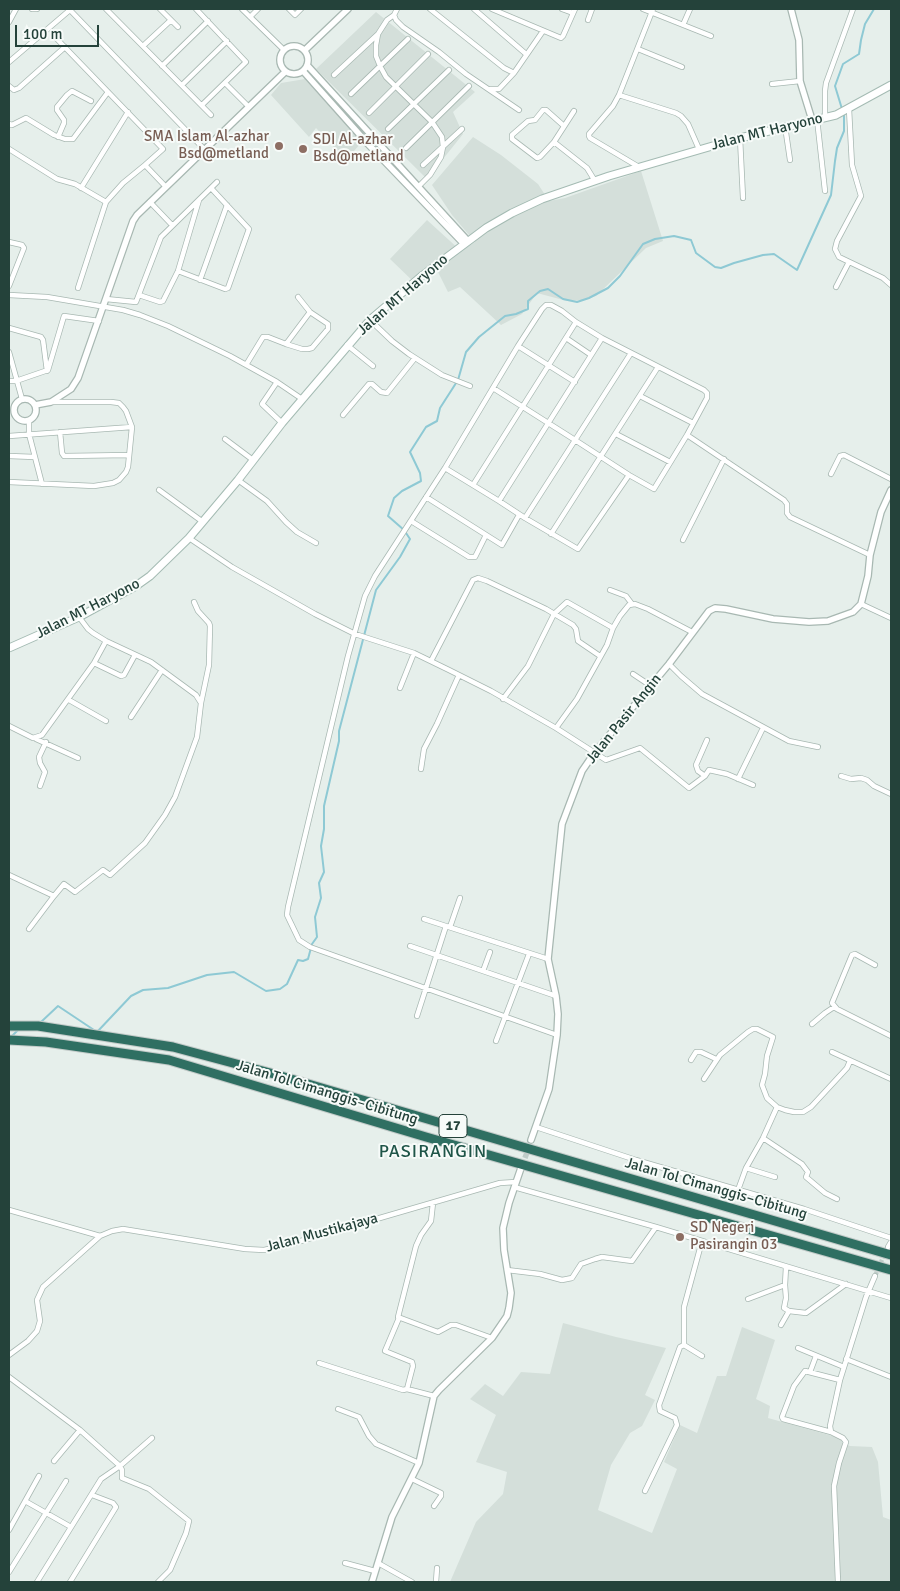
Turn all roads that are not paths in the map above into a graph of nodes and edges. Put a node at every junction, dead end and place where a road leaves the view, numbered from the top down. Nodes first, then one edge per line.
1 (14, 9) edge
2 (32, 9) edge
3 (37, 9) edge
4 (70, 9) edge
5 (106, 9) edge
6 (160, 9) edge
7 (196, 9) edge
8 (242, 9) edge
9 (258, 9) edge
10 (289, 9) edge
11 (301, 9) edge
12 (348, 9) edge
13 (397, 9) edge
14 (430, 9) edge
15 (474, 9) edge
16 (492, 9) edge
17 (562, 9) edge
18 (592, 9) edge
19 (643, 9) edge
20 (690, 9) edge
21 (791, 9) edge
22 (853, 9) edge
23 (652, 10) edge
24 (574, 11) edge
25 (394, 15) junction
26 (250, 16) junction
27 (171, 20) junction
28 (588, 20) dead end
29 (208, 21) junction
30 (9, 22) edge
31 (683, 25) junction
32 (178, 27) dead end
33 (543, 31) junction
34 (378, 34) junction
35 (711, 36) dead end
36 (55, 37) dead end
37 (408, 39) dead end
38 (227, 41) junction
39 (142, 46) junction
40 (65, 47) junction
41 (638, 49) junction
42 (284, 50) junction
43 (305, 50) junction
44 (428, 54) dead end
45 (526, 54) junction
46 (9, 62) edge
47 (308, 65) junction
48 (162, 66) junction
49 (380, 66) junction
50 (682, 67) dead end
51 (449, 70) dead end
52 (303, 71) junction
53 (285, 72) junction
54 (514, 73) junction
55 (334, 75) dead end
56 (800, 81) junction
57 (225, 83) junction
58 (772, 84) dead end
59 (182, 85) junction
60 (891, 85) edge
61 (9, 86) edge
62 (396, 86) junction
63 (469, 86) dead end
64 (488, 89) junction
65 (108, 92) junction
66 (351, 94) dead end
67 (619, 95) junction
68 (91, 101) dead end
69 (414, 104) junction
70 (202, 105) junction
71 (249, 107) junction
72 (519, 110) dead end
73 (847, 110) junction
74 (574, 111) dead end
75 (128, 112) junction
76 (369, 113) dead end
77 (211, 114) dead end
78 (825, 117) junction
79 (814, 120) junction
80 (359, 122) junction
81 (432, 122) junction
82 (9, 124) edge
83 (353, 126) junction
84 (564, 126) junction
85 (785, 126) junction
86 (388, 129) dead end
87 (462, 129) dead end
88 (58, 137) junction
89 (740, 138) junction
90 (554, 142) junction
91 (443, 147) junction
92 (406, 148) dead end
93 (9, 149) edge
94 (699, 149) junction
95 (205, 150) junction
96 (790, 160) dead end
97 (423, 165) dead end
98 (145, 166) junction
99 (638, 167) junction
100 (596, 181) junction
101 (217, 182) dead end
102 (419, 186) junction
103 (166, 187) junction
104 (81, 188) junction
105 (211, 188) junction
106 (825, 192) dead end
107 (743, 198) dead end
108 (199, 199) junction
109 (106, 202) junction
110 (150, 202) junction
111 (227, 206) junction
112 (172, 225) junction
113 (9, 242) edge
114 (466, 242) junction
115 (849, 262) junction
116 (178, 271) junction
117 (200, 280) junction
118 (891, 284) edge
119 (9, 286) edge
120 (836, 287) dead end
121 (78, 288) dead end
122 (9, 295) edge
123 (139, 295) junction
124 (298, 297) dead end
125 (106, 299) junction
126 (104, 306) junction
127 (310, 312) junction
128 (370, 320) junction
129 (99, 321) junction
130 (576, 322) junction
131 (9, 328) edge
132 (566, 338) junction
133 (602, 338) junction
134 (286, 344) junction
135 (347, 345) junction
136 (518, 346) junction
137 (631, 353) junction
138 (9, 354) edge
139 (591, 355) junction
140 (415, 358) junction
141 (246, 365) junction
142 (373, 366) dead end
143 (548, 366) junction
144 (658, 367) junction
145 (47, 371) junction
146 (9, 381) edge
147 (16, 381) junction
148 (276, 382) junction
149 (574, 382) junction
150 (470, 386) dead end
151 (492, 388) junction
152 (640, 396) junction
153 (22, 399) junction
154 (302, 399) junction
155 (51, 402) junction
156 (35, 405) junction
157 (523, 407) junction
158 (11, 410) edge
159 (343, 415) dead end
160 (29, 420) junction
161 (282, 422) junction
162 (693, 423) junction
163 (548, 424) junction
164 (132, 427) junction
165 (60, 432) junction
166 (29, 434) junction
167 (616, 434) junction
168 (687, 434) junction
169 (9, 436) edge
170 (225, 439) dead end
171 (575, 440) junction
172 (129, 455) junction
173 (9, 456) edge
174 (35, 457) junction
175 (602, 457) junction
176 (724, 459) junction
177 (253, 460) junction
178 (670, 462) junction
179 (445, 468) junction
180 (831, 474) dead end
181 (629, 475) junction
182 (891, 479) edge
183 (238, 480) junction
184 (9, 482) edge
185 (42, 484) junction
186 (473, 485) junction
187 (159, 490) dead end
188 (891, 490) edge
189 (426, 497) junction
190 (499, 501) junction
191 (519, 515) junction
192 (525, 518) junction
193 (411, 521) junction
194 (203, 522) junction
195 (551, 534) junction
196 (486, 536) junction
197 (190, 538) junction
198 (683, 540) dead end
199 (316, 543) dead end
200 (870, 555) junction
201 (610, 590) dead end
202 (194, 602) dead end
203 (632, 604) junction
204 (861, 604) junction
205 (554, 614) junction
206 (79, 617) junction
207 (891, 618) edge
208 (613, 628) junction
209 (692, 632) junction
210 (357, 634) junction
211 (106, 641) junction
212 (9, 648) edge
213 (414, 654) junction
214 (135, 655) junction
215 (600, 656) junction
216 (431, 661) junction
217 (94, 663) junction
218 (669, 664) junction
219 (162, 670) junction
220 (632, 674) dead end
221 (459, 675) junction
222 (651, 686) junction
223 (400, 688) dead end
224 (503, 699) junction
225 (69, 700) junction
226 (202, 703) junction
227 (131, 717) dead end
228 (106, 721) dead end
229 (9, 726) edge
230 (556, 728) junction
231 (763, 728) junction
232 (35, 738) junction
233 (706, 740) dead end
234 (46, 742) junction
235 (818, 747) dead end
236 (595, 752) junction
237 (78, 758) dead end
238 (421, 769) dead end
239 (706, 776) junction
240 (841, 776) dead end
241 (738, 779) junction
242 (753, 785) dead end
243 (40, 786) dead end
244 (891, 794) edge
245 (9, 875) edge
246 (54, 896) junction
247 (460, 898) dead end
248 (424, 919) dead end
249 (448, 927) junction
250 (29, 929) dead end
251 (410, 946) dead end
252 (490, 952) dead end
253 (529, 954) junction
254 (436, 955) junction
255 (548, 959) junction
256 (875, 965) dead end
257 (483, 971) junction
258 (518, 983) junction
259 (425, 988) junction
260 (556, 996) junction
261 (834, 1007) junction
262 (416, 1016) dead end
263 (506, 1016) junction
264 (812, 1024) dead end
265 (9, 1026) edge
266 (557, 1035) junction
267 (891, 1036) edge
268 (9, 1040) edge
269 (496, 1041) dead end
270 (832, 1052) dead end
271 (692, 1060) dead end
272 (716, 1060) junction
273 (850, 1061) junction
274 (704, 1079) dead end
275 (891, 1079) edge
276 (777, 1107) junction
277 (536, 1127) junction
278 (763, 1138) junction
279 (531, 1140) tunnel mouth
280 (521, 1168) tunnel mouth
281 (746, 1168) junction
282 (775, 1177) dead end
283 (515, 1184) junction
284 (738, 1190) junction
285 (838, 1199) dead end
286 (433, 1203) junction
287 (9, 1210) edge
288 (656, 1227) junction
289 (100, 1236) junction
290 (891, 1238) edge
291 (702, 1241) junction
292 (891, 1242) edge
293 (890, 1251) edge
294 (786, 1267) junction
295 (508, 1270) junction
296 (891, 1270) edge
297 (875, 1276) tunnel mouth
298 (846, 1284) junction
299 (784, 1285) junction
300 (868, 1291) junction
301 (891, 1298) edge
302 (748, 1299) dead end
303 (789, 1311) junction
304 (399, 1318) junction
305 (782, 1324) dead end
306 (492, 1338) junction
307 (684, 1345) junction
308 (798, 1348) dead end
309 (9, 1355) edge
310 (702, 1356) dead end
311 (816, 1356) junction
312 (846, 1360) junction
313 (319, 1362) dead end
314 (844, 1367) junction
315 (810, 1372) junction
316 (891, 1377) edge
317 (10, 1379) edge
318 (840, 1380) junction
319 (407, 1389) junction
320 (434, 1396) junction
321 (338, 1409) dead end
322 (80, 1430) junction
323 (831, 1432) junction
324 (152, 1438) dead end
325 (54, 1461) dead end
326 (420, 1463) junction
327 (120, 1466) junction
328 (39, 1476) dead end
329 (412, 1479) junction
330 (66, 1480) dead end
331 (645, 1491) dead end
332 (92, 1495) junction
333 (25, 1500) junction
334 (434, 1506) dead end
335 (47, 1512) junction
336 (71, 1527) junction
337 (9, 1530) edge
338 (378, 1562) junction
339 (345, 1563) dead end
340 (437, 1568) dead end
341 (375, 1571) junction
342 (9, 1572) edge
343 (38, 1582) edge
344 (70, 1582) edge
345 (158, 1582) edge
346 (372, 1582) edge
347 (412, 1582) edge
348 (436, 1582) edge
349 (838, 1582) edge

1 - 30 street
2 - 3 street
4 - 46 street
4 - 95 street
5 - 39 street
6 - 27 street
7 - 29 street
8 - 26 street
9 - 26 street
10 - 11 street
12 - 43 street
13 - 25 street
14 - 54 street
15 - 45 street
16 - 33 street
17 - 24 street
18 - 28 street
19 - 23 street
20 - 31 street
21 - 56 street
22 - 78 street
23 - 31 street
23 - 41 street
24 - 33 street
25 - 34 street
25 - 64 street
26 - 42 street
27 - 32 street
27 - 39 street
29 - 38 street
29 - 48 street
31 - 35 street
33 - 45 street
34 - 49 street
34 - 55 street
36 - 40 street
37 - 49 street
38 - 57 street
38 - 59 street
39 - 48 street
40 - 61 street
40 - 65 street
41 - 50 street
41 - 67 street
42 - 43 street
42 - 53 street
43 - 47 street
44 - 62 street
45 - 54 street
47 - 52 street
47 - 80 street
48 - 59 street
49 - 62 street
49 - 66 street
51 - 69 street
52 - 53 street
52 - 83 street
53 - 71 street
54 - 64 street
56 - 58 street
56 - 79 street
57 - 70 street
57 - 71 street
59 - 70 street
60 - 73 main road, Jalan MT Haryono
62 - 69 street
62 - 76 street
63 - 81 street
64 - 72 street
65 - 75 street
65 - 88 street
67 - 94 street
67 - 99 street
68 - 88 street
69 - 81 street
69 - 86 street
70 - 77 street
71 - 95 street
73 - 78 main road, Jalan MT Haryono
73 - 115 street
74 - 84 street
75 - 98 street
75 - 104 street
78 - 79 main road, Jalan MT Haryono
79 - 85 main road, Jalan MT Haryono
79 - 106 street
80 - 83 street
80 - 102 street
81 - 91 street
81 - 92 street
82 - 88 street
83 - 114 street
84 - 90 street
84 - 90 street
85 - 89 main road, Jalan MT Haryono
85 - 96 street
87 - 91 street
89 - 94 main road, Jalan MT Haryono
89 - 107 street
90 - 100 street
91 - 97 street
91 - 102 street
93 - 104 street
94 - 99 main road, Jalan MT Haryono
95 - 103 street
98 - 103 street
98 - 109 street
99 - 100 main road, Jalan MT Haryono
100 - 114 main road, Jalan MT Haryono
101 - 105 street
102 - 114 street
103 - 110 street
104 - 109 street
105 - 108 street
105 - 111 street
108 - 112 street
108 - 116 street
109 - 121 street
110 - 112 street
110 - 125 street
111 - 117 street
111 - 117 street
112 - 123 street
113 - 119 street
114 - 128 main road, Jalan MT Haryono
115 - 118 street
115 - 120 street
116 - 117 street
116 - 123 street
122 - 126 street
123 - 125 street
124 - 127 street
125 - 126 street
126 - 129 street
126 - 141 street
127 - 134 street
127 - 134 street
128 - 135 main road, Jalan MT Haryono
128 - 140 street
129 - 145 street
129 - 155 street
130 - 132 street
130 - 133 street
130 - 136 street
131 - 145 street
132 - 139 street
132 - 143 street
133 - 137 street
133 - 139 street
134 - 141 street
135 - 142 street
135 - 154 main road, Jalan MT Haryono
136 - 143 street
136 - 151 street
137 - 144 street
137 - 171 street
138 - 147 street
139 - 149 street
140 - 150 street
140 - 159 street
141 - 148 street
143 - 149 street
143 - 157 street
144 - 152 street
144 - 162 street
145 - 147 street
146 - 147 street
147 - 153 street
148 - 154 street
148 - 161 street
149 - 163 street
151 - 157 street
151 - 179 street
152 - 162 street
152 - 167 street
153 - 156 street
153 - 158 street
154 - 161 main road, Jalan MT Haryono
155 - 156 street
155 - 164 street
156 - 160 street
157 - 163 street
157 - 186 street
158 - 160 street
160 - 166 street
161 - 177 main road, Jalan MT Haryono
162 - 168 street
163 - 171 street
163 - 190 street
164 - 165 street
164 - 172 street
165 - 166 street
165 - 172 street
166 - 169 street
166 - 174 street
167 - 175 street
167 - 178 street
168 - 176 street
168 - 178 street
170 - 177 street
171 - 175 street
171 - 192 street
172 - 185 street
173 - 174 street
174 - 185 street
175 - 181 street
175 - 195 street
176 - 198 street
176 - 200 street
177 - 183 main road, Jalan MT Haryono
178 - 181 street
179 - 186 street
179 - 189 street
180 - 182 street
181 - 195 street
183 - 194 main road, Jalan MT Haryono
183 - 199 street
184 - 185 street
186 - 190 street
187 - 194 street
188 - 200 street
189 - 193 street
189 - 196 street
190 - 191 street
191 - 192 street
191 - 196 street
192 - 195 street
193 - 196 street
193 - 210 street
194 - 197 main road, Jalan MT Haryono
197 - 206 main road, Jalan MT Haryono
197 - 210 street
200 - 204 street
201 - 203 street
202 - 226 street
203 - 208 street
203 - 209 street
204 - 207 street
204 - 209 street, Jalan Pasir Angin
205 - 208 street
205 - 215 street
205 - 216 street
205 - 224 street
206 - 211 street
206 - 212 main road, Jalan MT Haryono
208 - 215 street
209 - 218 street, Jalan Pasir Angin
210 - 213 street
210 - 259 street
211 - 214 street
211 - 217 street
213 - 216 street
213 - 223 street
214 - 217 street
214 - 219 street
215 - 230 street
216 - 221 street
217 - 225 street
218 - 222 street, Jalan Pasir Angin
218 - 231 street
219 - 226 street
219 - 227 street
220 - 222 street
221 - 224 street
221 - 238 street
222 - 236 street, Jalan Pasir Angin
224 - 230 street
225 - 228 street
225 - 232 street
226 - 246 street
229 - 232 street
230 - 236 street
231 - 235 street
231 - 241 street
232 - 234 street
233 - 239 street
234 - 237 street
234 - 243 street
236 - 239 street
236 - 255 street, Jalan Pasir Angin
239 - 241 street
240 - 244 street
241 - 242 street
245 - 246 street
246 - 250 street
247 - 249 street
248 - 249 street
249 - 253 street
249 - 254 street
251 - 254 street
252 - 257 street
253 - 255 street
253 - 258 street
254 - 257 street
254 - 259 street
255 - 260 street, Jalan Pasir Angin
256 - 261 street
257 - 258 street
258 - 260 street
258 - 263 street
259 - 262 street
259 - 263 street
260 - 266 street, Jalan Pasir Angin
261 - 264 street
261 - 267 street
263 - 266 street
263 - 269 street
265 - 293 highway, Jalan Tol Cimanggis–Cibitung / 17
266 - 277 street, Jalan Pasir Angin
268 - 296 highway, Jalan Tol Cimanggis–Cibitung / 17
270 - 273 street
271 - 272 street
272 - 274 street
272 - 276 street
273 - 275 street
273 - 276 street
276 - 278 street
277 - 279 street, Jalan Pasir Angin
277 - 284 street
278 - 281 street
278 - 285 street
280 - 283 street
281 - 282 street
281 - 284 street
283 - 286 street, Jalan Mustikajaya
283 - 288 street, Jalan Mustikajaya
283 - 295 street
284 - 290 street
286 - 289 street, Jalan Mustikajaya
286 - 304 street
287 - 289 street
288 - 291 street, Jalan Mustikajaya
288 - 295 street
289 - 309 street
291 - 294 street, Jalan Mustikajaya
291 - 307 street
292 - 293 street
294 - 298 street, Jalan Mustikajaya
294 - 299 street
295 - 306 street
297 - 300 street
298 - 300 street, Jalan Mustikajaya
298 - 303 street
299 - 302 street
299 - 303 street
300 - 301 street, Jalan Mustikajaya
300 - 312 street
303 - 305 street
304 - 306 street
304 - 319 street
306 - 320 street
307 - 310 street
307 - 331 street
308 - 311 street
311 - 314 street
311 - 315 street
312 - 314 street
312 - 316 street
313 - 319 street
314 - 318 street
315 - 318 street
315 - 323 street
317 - 322 street
318 - 323 street
319 - 320 street
320 - 326 street
321 - 326 street
322 - 325 street
322 - 327 street
323 - 349 street
324 - 327 street
326 - 329 street
327 - 332 street
327 - 345 street
328 - 333 street
329 - 334 street
329 - 338 street
330 - 335 street
332 - 336 street
332 - 344 street
333 - 335 street
333 - 337 street
335 - 336 street
335 - 342 street
336 - 343 street
338 - 341 street
338 - 347 street
339 - 341 street
340 - 348 street
341 - 346 street

